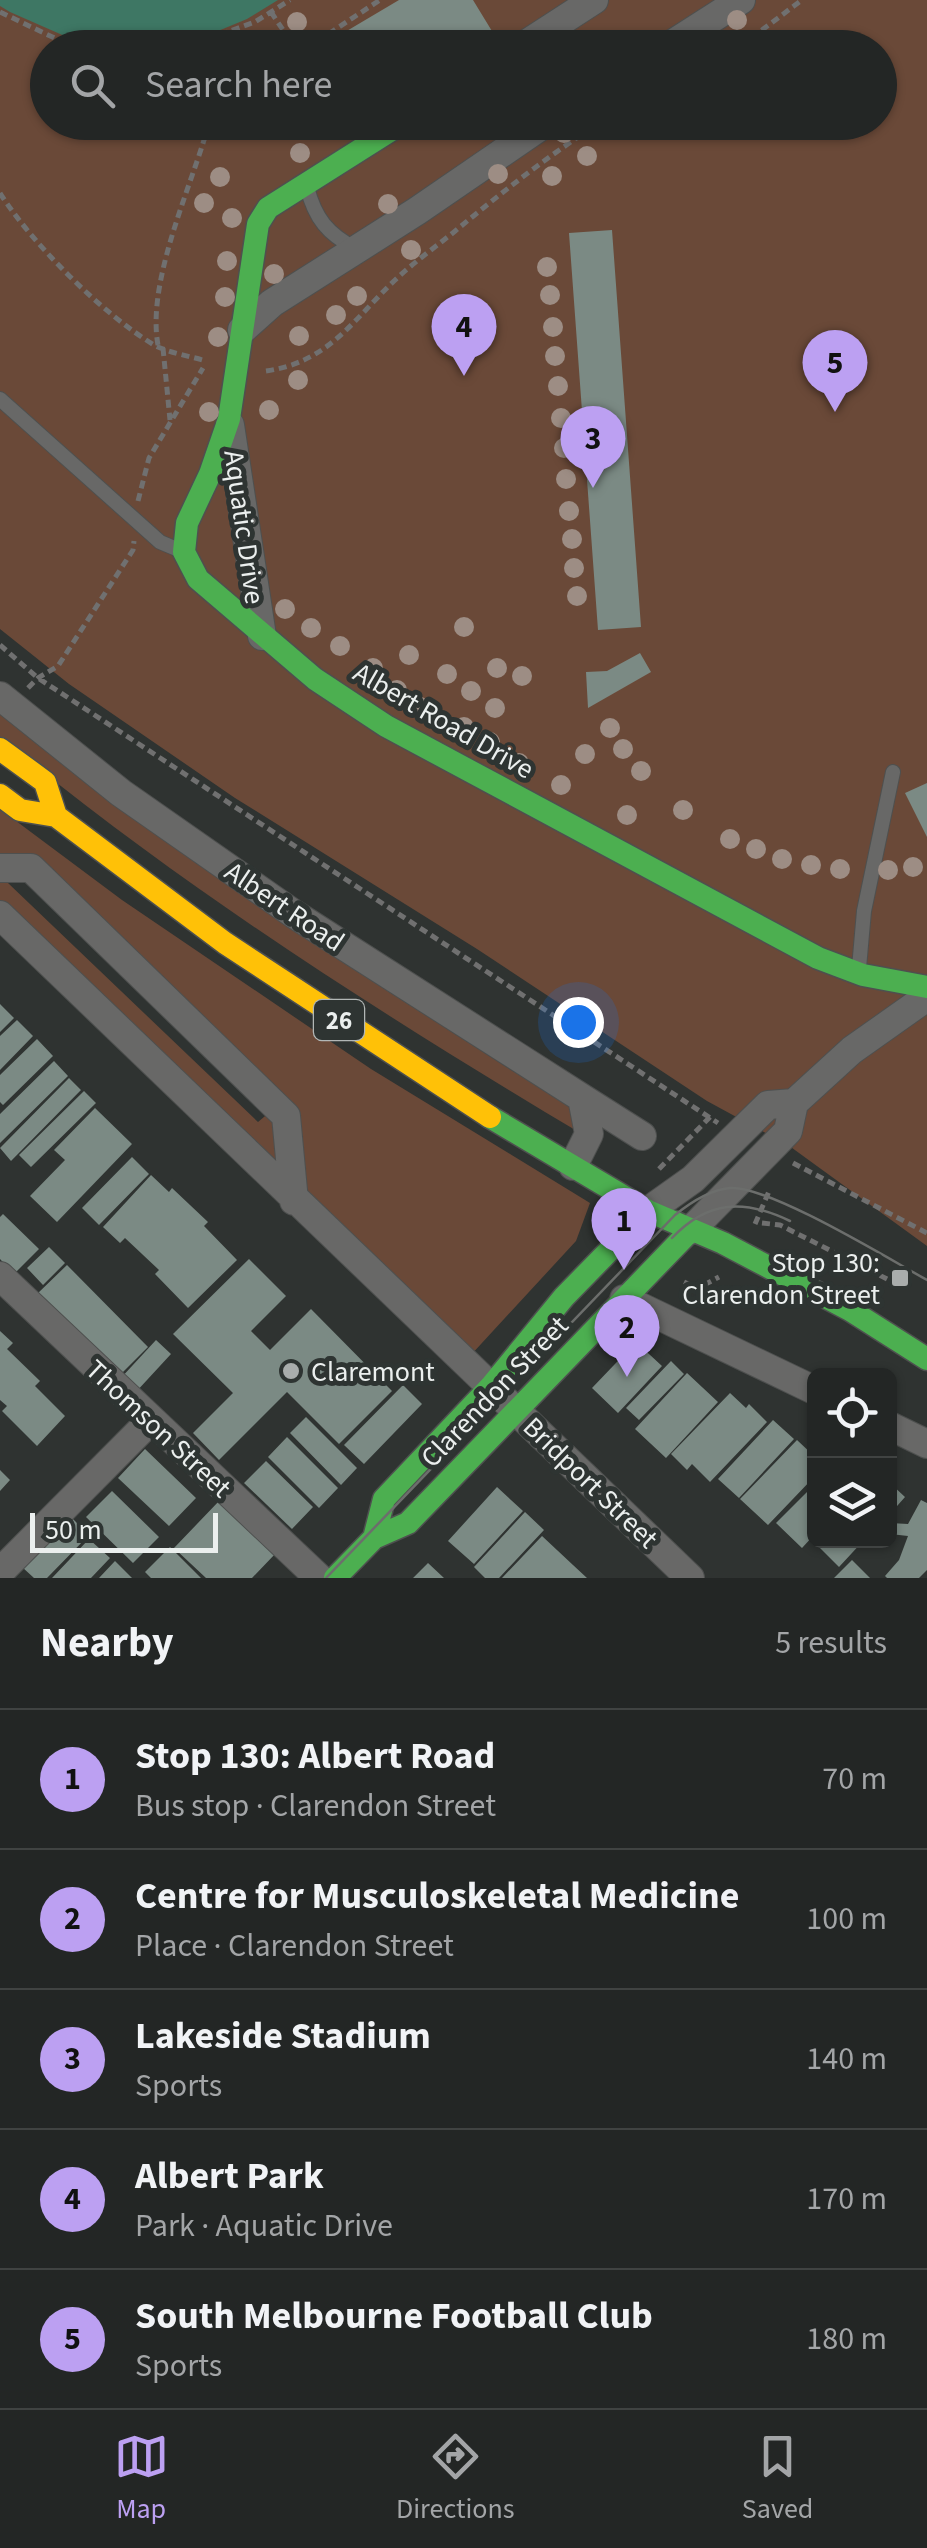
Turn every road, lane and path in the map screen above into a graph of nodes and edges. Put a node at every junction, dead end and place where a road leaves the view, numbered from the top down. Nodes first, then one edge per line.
1 (290, 0) edge
2 (380, 0) edge
3 (594, 0) edge
4 (741, 0) edge
5 (802, 0) edge
6 (0, 12) edge
7 (271, 12) junction
8 (38, 30) edge
9 (233, 30) edge
10 (282, 30) edge
11 (334, 30) edge
12 (548, 30) edge
13 (694, 30) edge
14 (762, 30) edge
15 (204, 140) edge
16 (376, 140) edge
17 (519, 140) edge
18 (573, 140) edge
19 (306, 186) junction
20 (0, 193) edge
21 (357, 250) junction
22 (242, 330) junction
23 (160, 348) junction
24 (236, 368) junction
25 (0, 400) edge
26 (228, 419) junction
27 (170, 422) dead end
28 (184, 552) junction
29 (262, 636) junction
30 (0, 646) edge
31 (0, 696) edge
32 (0, 749) edge
33 (893, 772) dead end
34 (0, 795) edge
35 (56, 816) junction
36 (0, 868) edge
37 (0, 915) edge
38 (858, 974) junction
39 (927, 987) edge
40 (927, 997) edge
41 (582, 1098) junction
42 (794, 1103) junction
43 (642, 1136) dead end
44 (738, 1136) junction
45 (770, 1151) junction
46 (574, 1166) junction
47 (294, 1201) junction
48 (648, 1211) junction
49 (754, 1222) dead end
50 (690, 1230) junction
51 (927, 1233) edge
52 (0, 1276) edge
53 (893, 1282) dead end
54 (624, 1299) junction
55 (927, 1359) edge
56 (492, 1385) junction
57 (807, 1387) edge
58 (518, 1410) junction
59 (150, 1421) junction
60 (897, 1429) edge
61 (927, 1444) edge
62 (374, 1538) junction
63 (0, 1572) edge
64 (319, 1578) edge
65 (335, 1578) edge
66 (690, 1578) edge

1 - 7 path
2 - 11 path
3 - 12 street
4 - 13 street
5 - 14 path
6 - 8 path
7 - 9 path
7 - 10 path
15 - 23 path
16 - 19 main road, Aquatic Drive
17 - 21 street
18 - 24 path
19 - 21 lane
19 - 22 main road, Aquatic Drive
20 - 23 path
21 - 22 street
22 - 24 main road, Aquatic Drive
23 - 24 path
23 - 27 path
24 - 26 main road, Aquatic Drive
25 - 28 lane, Albert Road Drive
26 - 28 main road, Aquatic Drive
26 - 29 street, Aquatic Drive
28 - 29 main road, Albert Road Drive
29 - 38 main road, Albert Road Drive
30 - 44 path
31 - 41 street, Albert Road
32 - 35 main road, 26
33 - 38 lane
34 - 35 main road, 26
35 - 46 main road, 26
36 - 47 street
37 - 47 street
38 - 39 main road, Albert Road Drive
40 - 42 street
41 - 43 street, Albert Road
41 - 46 street
42 - 44 street
42 - 45 street
44 - 48 street
45 - 50 street
45 - 51 path
46 - 48 main road, 26
47 - 56 street
48 - 50 main road, 26
48 - 56 main road, Clarendon Street
49 - 53 path
50 - 54 main road, Clarendon Street
50 - 55 main road, 26
52 - 59 street, Thomson Street
54 - 57 street
54 - 58 main road, Clarendon Street
56 - 58 street, Bridport Street
56 - 62 main road, Clarendon Street
58 - 62 main road, Clarendon Street
58 - 66 street, Bridport Street
59 - 63 street
59 - 64 street, Thomson Street
60 - 61 street
62 - 65 main road, Clarendon Street

